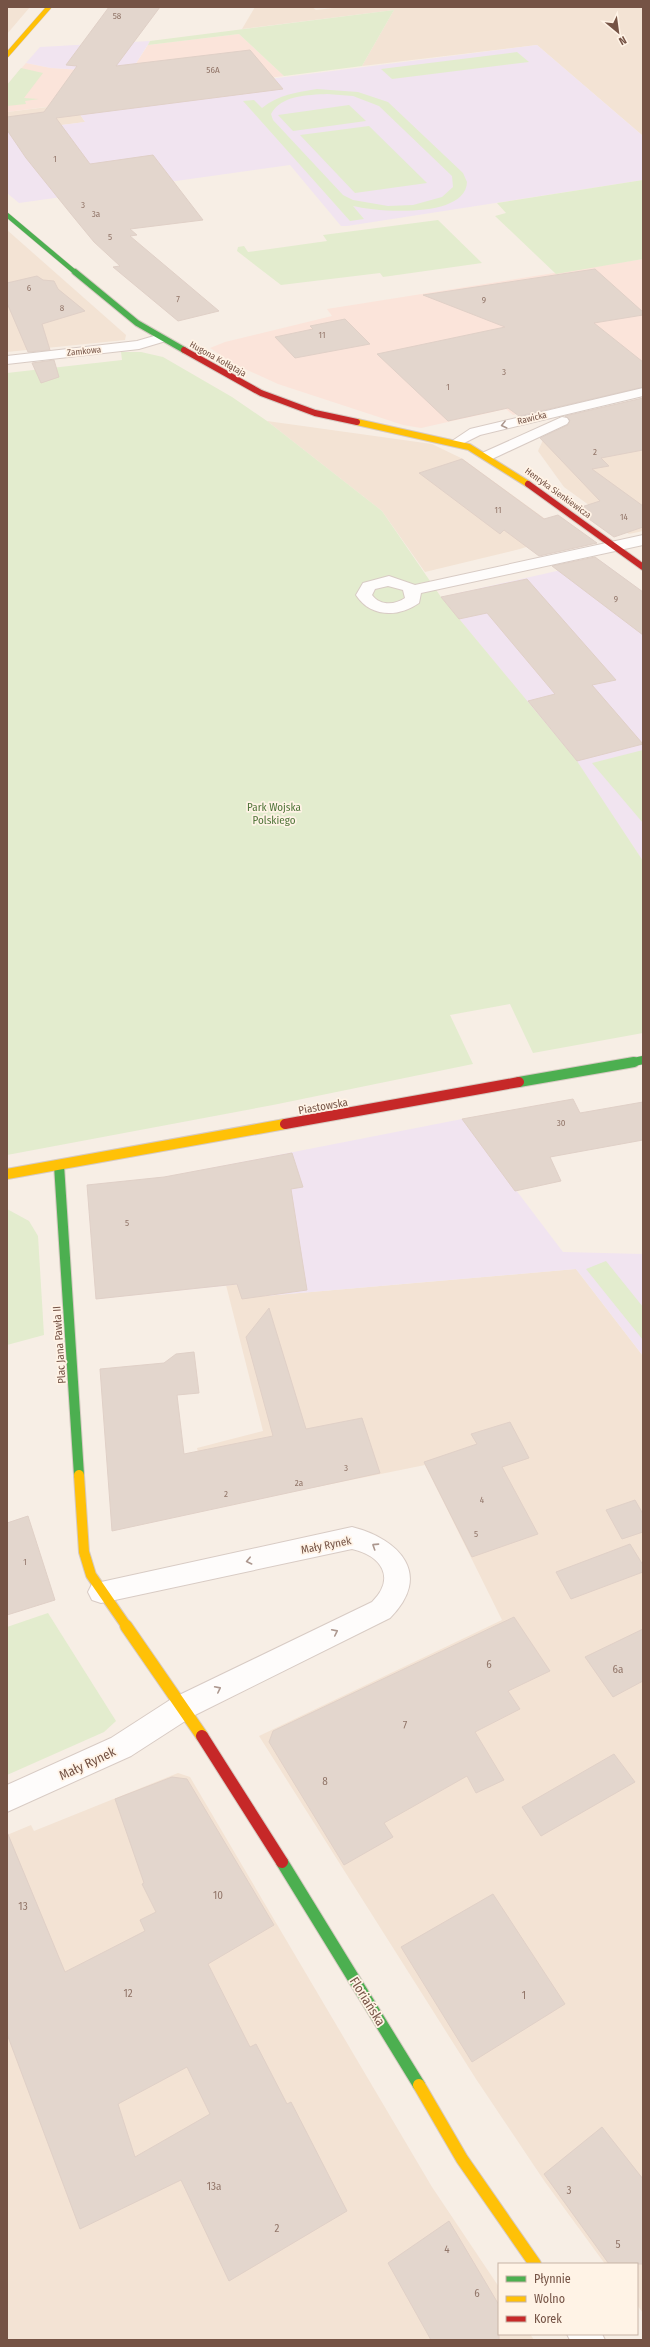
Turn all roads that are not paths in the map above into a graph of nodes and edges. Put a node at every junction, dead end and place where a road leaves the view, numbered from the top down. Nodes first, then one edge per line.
1 (49, 7) edge
2 (7, 55) edge
3 (7, 215) edge
4 (161, 338) junction
5 (7, 360) edge
6 (643, 392) edge
7 (610, 399) junction
8 (456, 443) junction
9 (487, 456) junction
10 (643, 540) edge
11 (615, 546) junction
12 (643, 567) edge
13 (413, 590) dead end
14 (643, 1060) edge
15 (59, 1165) junction
16 (7, 1174) edge
17 (101, 1592) junction
18 (183, 1707) junction
19 (7, 1800) edge
20 (534, 2263) edge

1 - 2 main road
3 - 4 main road, Hugona Kołłątaja
4 - 5 street, Zamkowa
4 - 8 main road, Hugona Kołłątaja
6 - 7 street, Rawicka
7 -> 8 street, Rawicka
7 - 9 street, Rawicka
8 - 9 main road, Henryka Sienkiewicza
9 - 11 main road, Henryka Sienkiewicza
10 - 11 street
11 - 12 main road, Henryka Sienkiewicza
11 - 13 street
14 - 15 main road, Piastowska
15 - 16 main road, Piastowska
15 - 17 main road, Plac Jana Pawła II
17 - 18 main road
18 -> 17 street, Mały Rynek
18 - 19 street, Mały Rynek
18 - 20 main road, Floriańska

